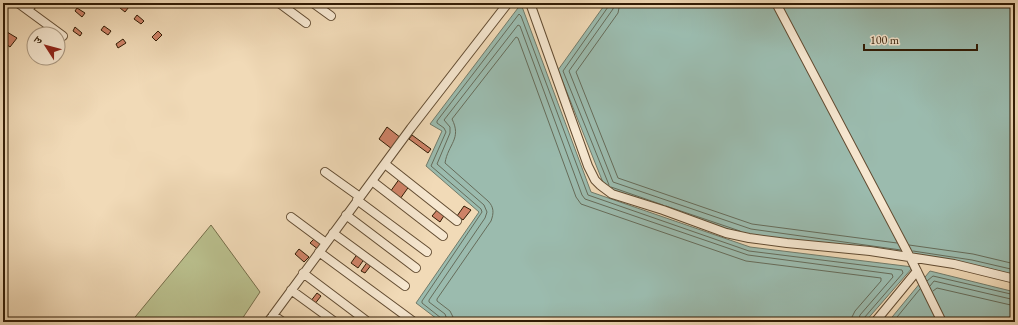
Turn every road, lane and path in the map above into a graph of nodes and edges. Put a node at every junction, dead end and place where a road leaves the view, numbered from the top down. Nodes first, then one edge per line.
1 (18, 3) edge
2 (278, 3) edge
3 (313, 3) edge
4 (508, 3) edge
5 (530, 3) edge
6 (776, 3) edge
7 (30, 6) edge
8 (331, 16) dead end
9 (306, 23) dead end
10 (52, 26) edge
11 (385, 164) junction
12 (325, 172) dead end
13 (372, 181) junction
14 (358, 199) junction
15 (346, 215) junction
16 (291, 217) dead end
17 (458, 221) dead end
18 (333, 233) junction
19 (443, 236) dead end
20 (326, 243) junction
21 (319, 252) junction
22 (427, 252) dead end
23 (910, 257) junction
24 (416, 268) dead end
25 (917, 271) junction
26 (303, 273) junction
27 (1015, 279) edge
28 (406, 286) dead end
29 (291, 290) junction
30 (271, 318) edge
31 (283, 322) edge
32 (335, 322) edge
33 (368, 322) edge
34 (414, 322) edge
35 (875, 322) edge
36 (942, 322) edge

1 - 7 street
2 - 9 street
3 - 8 street
4 - 11 street
5 - 23 street
6 - 23 street
7 - 10 street
11 - 13 street
11 - 17 street
12 - 14 street
13 - 14 street
13 - 19 street
14 - 15 street
14 - 22 street
15 - 18 street
15 - 24 street
16 - 20 street
18 - 20 street
18 - 28 street
20 - 21 street
21 - 26 street
21 - 34 street
23 - 25 street
23 - 27 street
25 - 35 street
25 - 36 street
26 - 29 street
26 - 33 street
29 - 30 street
29 - 32 street
30 - 31 street

